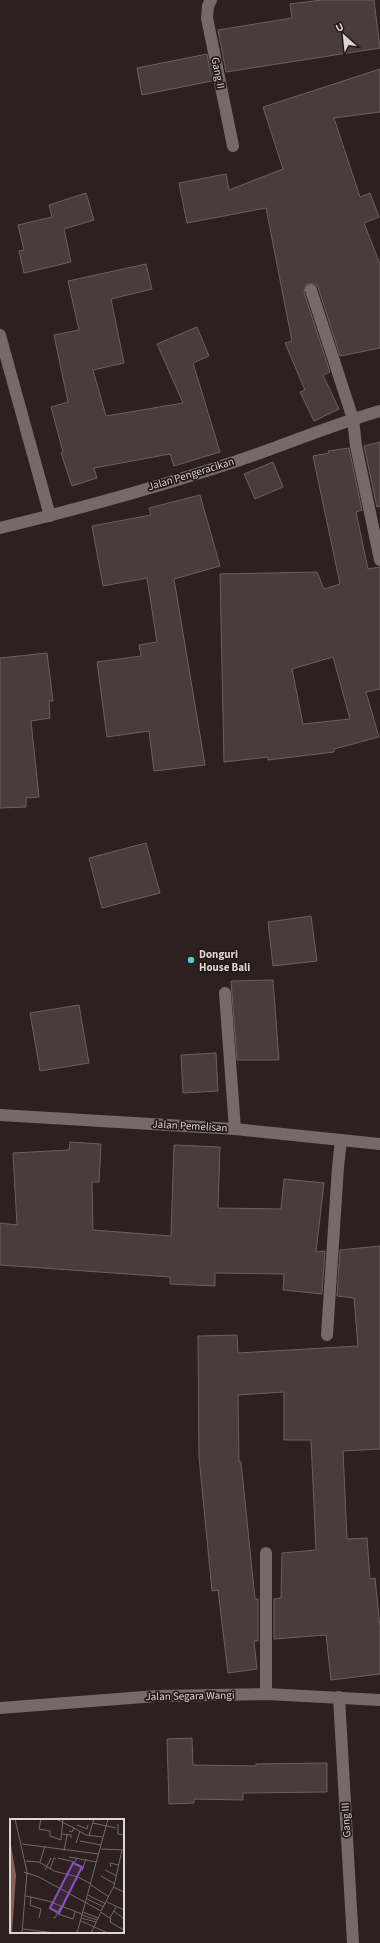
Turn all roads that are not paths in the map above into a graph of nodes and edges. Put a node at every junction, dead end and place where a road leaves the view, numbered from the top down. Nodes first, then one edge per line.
1 (211, 0) edge
2 (233, 146) dead end
3 (311, 290) dead end
4 (0, 335) edge
5 (380, 412) edge
6 (353, 419) junction
7 (50, 516) junction
8 (0, 528) edge
9 (380, 560) edge
10 (225, 993) dead end
11 (0, 1115) edge
12 (235, 1129) junction
13 (341, 1140) junction
14 (380, 1144) edge
15 (327, 1335) dead end
16 (266, 1553) dead end
17 (266, 1694) junction
18 (339, 1697) junction
19 (380, 1700) edge
20 (0, 1708) edge
21 (353, 1943) edge

1 - 2 street, Gang II
3 - 6 street
4 - 7 street
5 - 6 street, Jalan Pengeracikan
6 - 7 street, Jalan Pengeracikan
6 - 9 street
7 - 8 street, Jalan Pengeracikan
10 - 12 street
11 - 12 street, Jalan Pemelisan
12 - 13 street, Jalan Pemelisan
13 - 14 street, Jalan Pemelisan
13 - 15 street
16 - 17 street
17 - 18 street, Jalan Segara Wangi
17 - 20 street, Jalan Segara Wangi
18 - 19 street, Jalan Segara Wangi
18 - 21 street, Gang III

